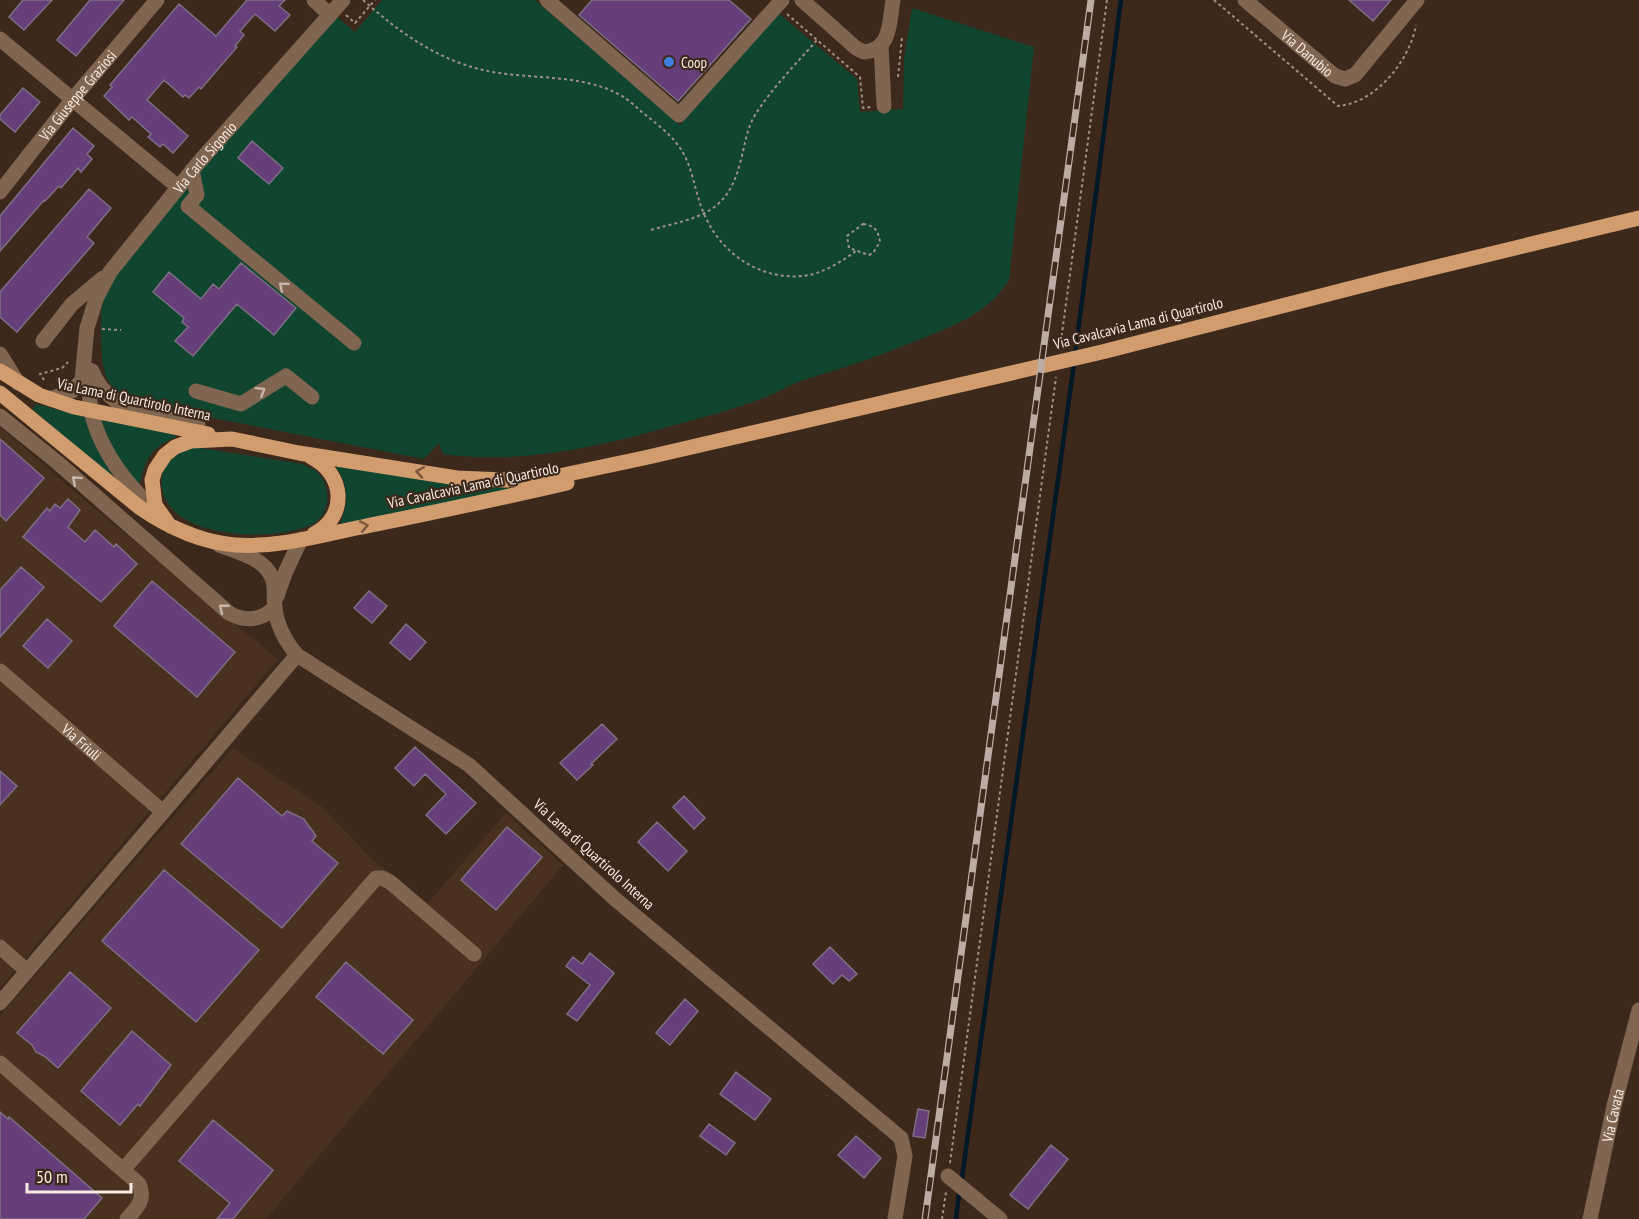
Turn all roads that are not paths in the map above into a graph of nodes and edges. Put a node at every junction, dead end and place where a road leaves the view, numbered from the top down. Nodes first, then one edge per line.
1 (157, 0) edge
2 (314, 0) edge
3 (547, 0) edge
4 (782, 0) edge
5 (802, 0) edge
6 (893, 0) edge
7 (1245, 0) edge
8 (1417, 0) edge
9 (337, 7) edge
10 (0, 39) edge
11 (881, 46) junction
12 (72, 100) junction
13 (884, 106) dead end
14 (192, 170) junction
15 (178, 186) junction
16 (0, 192) edge
17 (1639, 218) edge
18 (110, 272) junction
19 (43, 341) dead end
20 (354, 343) dead end
21 (86, 351) junction
22 (0, 354) edge
23 (0, 371) edge
24 (18, 383) junction
25 (196, 391) dead end
26 (0, 393) edge
27 (46, 393) junction
28 (312, 397) dead end
29 (91, 411) junction
30 (0, 416) edge
31 (225, 437) junction
32 (298, 453) junction
33 (644, 458) junction
34 (170, 526) junction
35 (304, 539) junction
36 (210, 541) junction
37 (275, 603) junction
38 (297, 655) junction
39 (0, 672) edge
40 (163, 812) junction
41 (0, 947) edge
42 (474, 954) dead end
43 (27, 972) junction
44 (0, 1003) edge
45 (1639, 1011) edge
46 (0, 1063) edge
47 (123, 1170) junction
48 (948, 1176) road end
49 (127, 1219) edge
50 (895, 1219) edge
51 (1000, 1219) edge
52 (1590, 1219) edge

1 - 12 street, Via Giuseppe Graziosi
2 - 9 street
3 - 4 street
5 - 11 street
6 - 11 street
7 - 8 street, Via Danubio
9 - 14 street, Via Carlo Sigonio
10 - 12 street
11 - 13 street
12 - 15 street
12 - 16 street, Via Giuseppe Graziosi
14 - 15 street, Via Carlo Sigonio
20 -> 14 street
15 - 18 street, Via Carlo Sigonio
17 - 33 main road, Via Cavalcavia Lama di Quartirolo
18 - 19 street
18 - 21 street, Via Carlo Sigonio
21 - 27 street
21 - 29 street
21 - 31 street
22 - 24 street
23 - 24 main road, Via Lama di Quartirolo Interna
24 - 27 main road, Via Lama di Quartirolo Interna
25 -> 28 street
26 - 34 main road
27 - 29 main road, Via Lama di Quartirolo Interna
29 - 31 main road, Via Lama di Quartirolo Interna
29 - 34 street
37 -> 30 street
31 - 32 main road, Via Cavalcavia Lama di Quartirolo
31 - 34 main road, Via Cavalcavia Lama di Quartirolo
33 -> 32 main road, Via Cavalcavia Lama di Quartirolo
32 - 35 main road, Via Cavalcavia Lama di Quartirolo
35 -> 33 main road, Via Cavalcavia Lama di Quartirolo
34 - 36 main road, Via Cavalcavia Lama di Quartirolo
35 - 36 main road, Via Cavalcavia Lama di Quartirolo
35 - 37 street
36 - 37 street, Via Lama di Quartirolo Interna
37 - 38 street, Via Lama di Quartirolo Interna
38 - 40 street
38 - 50 street, Via Lama di Quartirolo Interna
39 - 40 street, Via Friuli
40 - 43 street
41 - 43 street
42 - 47 street
43 - 44 street
45 - 52 street, Via Cavata
46 - 47 street
47 - 49 street
48 - 51 street

